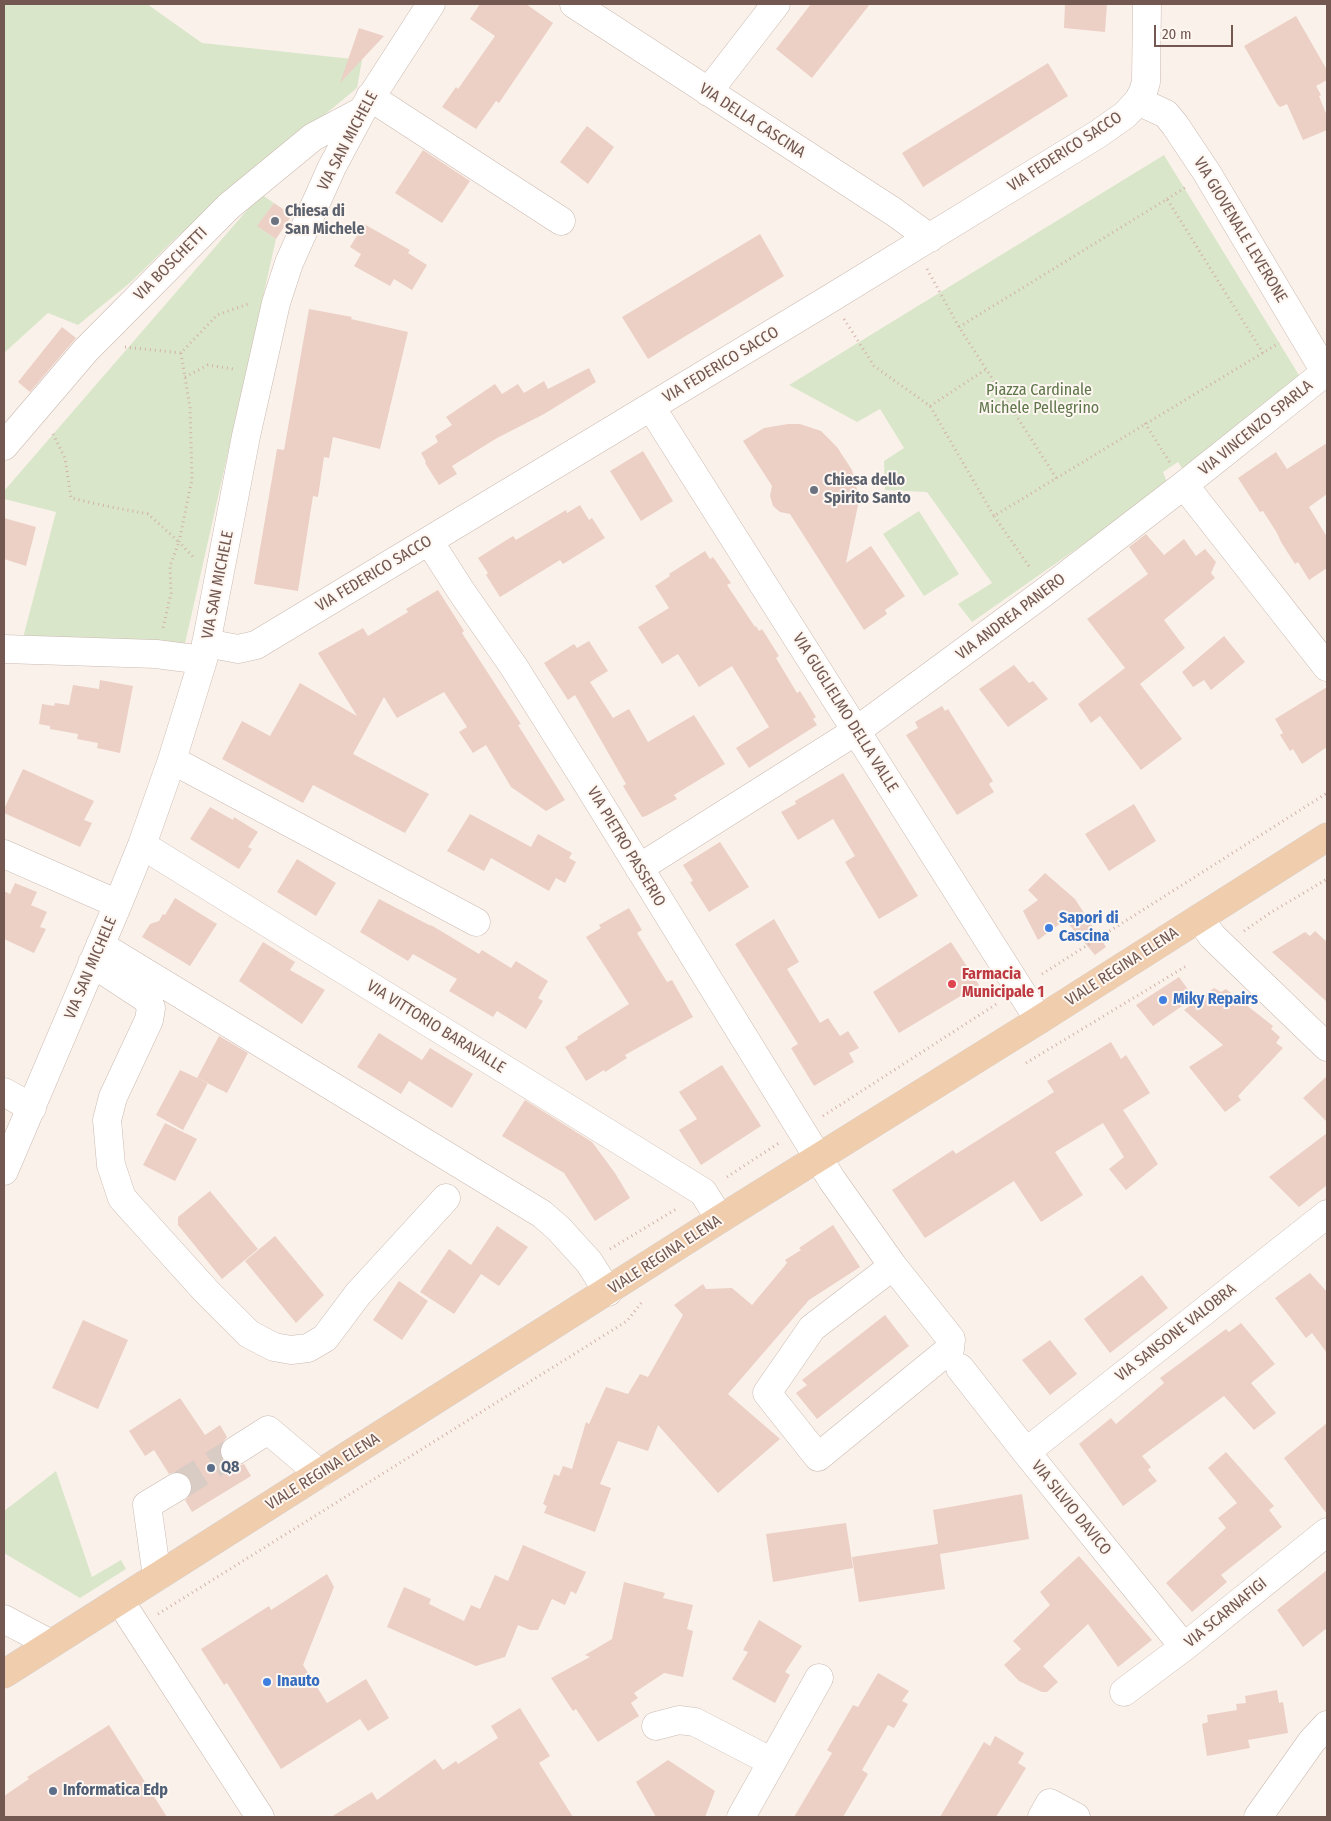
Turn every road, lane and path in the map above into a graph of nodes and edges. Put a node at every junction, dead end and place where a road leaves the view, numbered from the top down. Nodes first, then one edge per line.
1 (431, 4) edge
2 (574, 4) edge
3 (776, 4) edge
4 (1147, 4) edge
5 (708, 92) junction
6 (1138, 101) junction
7 (366, 104) junction
8 (561, 221) dead end
9 (922, 243) junction
10 (831, 298) junction
11 (254, 302) dead end
12 (959, 327) junction
13 (1300, 330) junction
14 (93, 342) junction
15 (181, 353) junction
16 (1263, 354) junction
17 (236, 370) dead end
18 (985, 370) junction
19 (1327, 373) edge
20 (185, 378) junction
21 (930, 406) junction
22 (651, 407) junction
23 (1145, 424) junction
24 (52, 434) dead end
25 (4, 446) edge
26 (1057, 479) junction
27 (1184, 485) junction
28 (994, 516) junction
29 (429, 541) junction
30 (179, 542) junction
31 (196, 561) dead end
32 (1046, 591) junction
33 (4, 649) edge
34 (204, 651) junction
35 (156, 654) junction
36 (1327, 668) edge
37 (856, 730) junction
38 (172, 760) junction
39 (1327, 794) edge
40 (1327, 837) edge
41 (142, 845) junction
42 (4, 854) edge
43 (639, 868) junction
44 (1327, 879) edge
45 (118, 904) junction
46 (1198, 918) junction
47 (476, 922) dead end
48 (1242, 933) dead end
49 (96, 954) junction
50 (1188, 965) dead end
51 (1041, 975) dead end
52 (1002, 1001) dead end
53 (1039, 1020) junction
54 (1327, 1047) edge
55 (1019, 1067) dead end
56 (4, 1092) edge
57 (32, 1108) junction
58 (820, 1117) dead end
59 (783, 1141) dead end
60 (818, 1158) junction
61 (4, 1171) edge
62 (727, 1177) dead end
63 (446, 1198) dead end
64 (679, 1207) dead end
65 (1327, 1214) edge
66 (720, 1219) junction
67 (589, 1262) junction
68 (893, 1266) junction
69 (608, 1292) junction
70 (646, 1298) dead end
71 (960, 1368) dead end
72 (235, 1451) tunnel mouth
73 (1026, 1452) junction
74 (320, 1474) junction
75 (177, 1487) tunnel mouth
76 (1327, 1532) edge
77 (158, 1577) junction
78 (120, 1601) junction
79 (154, 1617) dead end
80 (4, 1619) edge
81 (51, 1644) junction
82 (1184, 1647) junction
83 (4, 1674) edge
84 (819, 1678) dead end
85 (1124, 1692) dead end
86 (1327, 1725) edge
87 (656, 1726) dead end
88 (772, 1762) junction
89 (260, 1817) edge
90 (741, 1817) edge
91 (1042, 1817) edge
92 (1076, 1817) edge
93 (1258, 1817) edge

1 - 7 street, VIA SAN MICHELE
2 - 5 street, VIA DELLA CASCINA
3 - 5 street
4 - 6 street, VIA FEDERICO SACCO
5 - 9 street, VIA DELLA CASCINA
6 - 9 street, VIA FEDERICO SACCO
6 - 13 street, VIA GIOVENALE LEVERONE
7 - 8 street
7 - 14 street, VIA BOSCHETTI
7 - 34 street, VIA SAN MICHELE
9 - 10 street, VIA FEDERICO SACCO
9 - 12 path
10 - 21 path
10 - 22 street, VIA FEDERICO SACCO
11 - 15 path
12 - 16 path
12 - 18 path
13 - 16 path
13 - 19 street, VIA GIOVENALE LEVERONE
14 - 15 path
14 - 25 street, VIA BOSCHETTI
15 - 20 path
16 - 23 path
17 - 20 path
18 - 21 path
18 - 26 path
19 - 27 street, VIA VINCENZO SPARLA
20 - 30 path
21 - 28 path
22 - 29 street, VIA FEDERICO SACCO
22 - 37 street, VIA GUGLIELMO DELLA VALLE
23 - 26 path
23 - 27 path
24 - 30 path
26 - 28 path
27 - 32 street, VIA ANDREA PANERO
27 - 36 street
28 - 32 path
29 - 34 street, VIA FEDERICO SACCO
29 - 43 street, VIA PIETRO PASSERIO
30 - 31 path
30 - 35 path
32 - 37 street, VIA ANDREA PANERO
33 - 35 street, VIA FEDERICO SACCO
34 - 35 street, VIA FEDERICO SACCO
34 - 38 street, VIA SAN MICHELE
37 - 43 street, VIA ANDREA PANERO
37 - 53 street, VIA GUGLIELMO DELLA VALLE
38 - 41 street, VIA SAN MICHELE
38 - 47 street
39 - 51 path
40 - 46 main road, VIALE REGINA ELENA
41 - 45 street, VIA SAN MICHELE
41 - 66 street, VIA VITTORIO BARAVALLE
42 - 45 street
43 - 60 street, VIA PIETRO PASSERIO
44 - 48 path
45 - 49 street, VIA SAN MICHELE
46 - 53 main road, VIALE REGINA ELENA
46 - 54 street
49 - 57 street, VIA SAN MICHELE
49 - 63 street
49 - 67 street
50 - 55 path
52 - 58 path
53 - 60 main road, VIALE REGINA ELENA
56 - 57 street
57 - 61 street, VIA SAN MICHELE
59 - 62 path
60 - 66 main road, VIALE REGINA ELENA
60 - 68 street, VIA PIETRO PASSERIO
64 - 67 path
65 - 73 street, VIA SANSONE VALOBRA
66 - 69 main road, VIALE REGINA ELENA
67 - 69 street
68 - 68 street, VIA PIETRO PASSERIO
69 - 74 main road, VIALE REGINA ELENA
70 - 79 path
71 - 73 street, VIA SILVIO DAVICO
72 - 74 street
73 - 82 street, VIA SILVIO DAVICO
74 - 77 main road, VIALE REGINA ELENA
75 - 77 street
76 - 82 street, VIA SCARNAFIGI
77 - 78 main road, VIALE REGINA ELENA
78 - 81 main road, VIALE REGINA ELENA
78 - 89 street
80 - 81 street
81 - 83 main road, VIALE REGINA ELENA
82 - 85 street, VIA SCARNAFIGI
84 - 88 street
86 - 93 street
87 - 88 street
88 - 90 street
91 - 92 street

